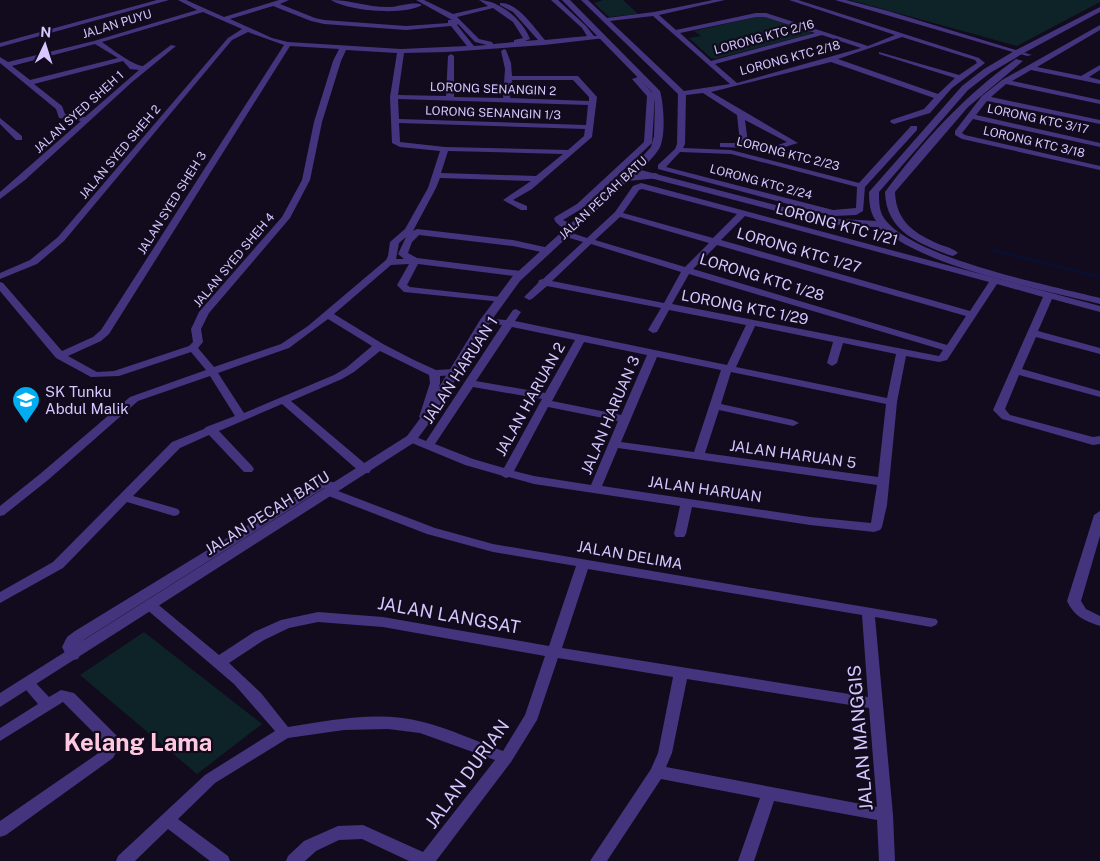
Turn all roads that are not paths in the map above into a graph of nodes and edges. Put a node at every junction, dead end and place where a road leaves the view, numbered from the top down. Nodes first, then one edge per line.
1 (165, 0) edge
2 (181, 0) edge
3 (286, 0) edge
4 (334, 0) edge
5 (482, 0) edge
6 (554, 0) edge
7 (585, 0) edge
8 (722, 0) edge
9 (792, 0) edge
10 (838, 0) edge
11 (415, 1) edge
12 (568, 1) edge
13 (494, 3) edge
14 (274, 4) junction
15 (1100, 9) edge
16 (203, 10) junction
17 (654, 14) junction
18 (453, 16) junction
19 (1100, 17) edge
20 (227, 18) junction
21 (606, 20) junction
22 (454, 24) junction
23 (1100, 28) edge
24 (248, 29) junction
25 (532, 30) junction
26 (523, 31) junction
27 (674, 32) junction
28 (824, 33) junction
29 (472, 35) junction
30 (901, 35) junction
31 (463, 36) junction
32 (602, 37) junction
33 (592, 38) junction
34 (96, 42) junction
35 (288, 44) junction
36 (544, 44) junction
37 (0, 45) edge
38 (173, 46) dead end
39 (470, 46) junction
40 (344, 47) junction
41 (868, 48) junction
42 (401, 51) junction
43 (504, 51) dead end
44 (1019, 52) junction
45 (881, 53) dead end
46 (1029, 55) junction
47 (451, 56) dead end
48 (0, 59) edge
49 (124, 59) junction
50 (830, 59) junction
51 (710, 63) junction
52 (7, 65) junction
53 (1100, 66) edge
54 (1029, 67) junction
55 (145, 69) junction
56 (509, 78) junction
57 (641, 78) junction
58 (961, 78) junction
59 (1083, 78) junction
60 (1005, 82) junction
61 (1100, 82) edge
62 (29, 83) junction
63 (735, 85) junction
64 (706, 92) junction
65 (682, 93) junction
66 (394, 97) junction
67 (939, 97) junction
68 (985, 98) junction
69 (450, 99) junction
70 (506, 100) junction
71 (1100, 102) edge
72 (592, 103) junction
73 (741, 114) junction
74 (970, 116) junction
75 (87, 120) junction
76 (396, 121) junction
77 (1100, 122) edge
78 (1, 123) edge
79 (589, 127) junction
80 (914, 128) junction
81 (927, 131) junction
82 (19, 138) dead end
83 (1100, 144) edge
84 (744, 146) junction
85 (680, 147) junction
86 (445, 149) junction
87 (570, 152) junction
88 (1100, 168) edge
89 (437, 175) junction
90 (629, 175) junction
91 (655, 176) joint
92 (537, 179) junction
93 (861, 186) junction
94 (0, 196) edge
95 (524, 208) dead end
96 (743, 213) junction
97 (618, 214) junction
98 (879, 216) junction
99 (867, 222) junction
100 (890, 230) junction
101 (569, 231) junction
102 (589, 241) junction
103 (716, 241) junction
104 (546, 250) junction
105 (415, 261) junction
106 (389, 262) junction
107 (687, 270) junction
108 (521, 274) junction
109 (0, 276) edge
110 (995, 281) junction
111 (542, 282) junction
112 (0, 285) edge
113 (1100, 294) edge
114 (1049, 296) junction
115 (529, 297) dead end
116 (500, 300) junction
117 (1100, 301) edge
118 (666, 306) junction
119 (1100, 309) edge
120 (516, 312) dead end
121 (328, 315) junction
122 (973, 315) junction
123 (486, 320) junction
124 (509, 323) junction
125 (752, 323) junction
126 (653, 330) dead end
127 (1032, 333) junction
128 (581, 338) junction
129 (840, 340) junction
130 (379, 346) junction
131 (193, 348) junction
132 (950, 349) junction
133 (1100, 351) edge
134 (902, 352) junction
135 (653, 353) junction
136 (60, 356) junction
137 (832, 363) dead end
138 (729, 369) junction
139 (212, 371) junction
140 (1016, 371) junction
141 (454, 372) junction
142 (434, 373) junction
143 (471, 383) junction
144 (1100, 394) edge
145 (284, 400) junction
146 (546, 400) junction
147 (892, 402) junction
148 (715, 406) junction
149 (241, 417) junction
150 (624, 419) junction
151 (424, 422) junction
152 (793, 424) dead end
153 (210, 429) junction
154 (411, 439) junction
155 (1100, 440) edge
156 (613, 444) junction
157 (429, 445) junction
158 (698, 456) junction
159 (248, 470) dead end
160 (364, 470) junction
161 (506, 474) junction
162 (883, 482) junction
163 (334, 489) junction
164 (594, 489) junction
165 (126, 498) junction
166 (687, 503) junction
167 (0, 512) edge
168 (174, 512) dead end
169 (1100, 515) edge
170 (680, 534) dead end
171 (1096, 543) edge
172 (583, 564) junction
173 (0, 598) edge
174 (150, 606) junction
175 (868, 612) junction
176 (1094, 619) edge
177 (931, 622) dead end
178 (554, 652) junction
179 (74, 655) junction
180 (219, 662) junction
181 (681, 673) junction
182 (28, 684) junction
183 (0, 701) edge
184 (47, 704) junction
185 (876, 704) junction
186 (285, 733) junction
187 (0, 735) edge
188 (506, 758) junction
189 (657, 772) junction
190 (769, 793) junction
191 (885, 815) junction
192 (167, 820) junction
193 (0, 830) edge
194 (124, 861) edge
195 (222, 861) edge
196 (294, 861) edge
197 (426, 861) edge
198 (598, 861) edge
199 (746, 861) edge
200 (887, 861) edge

1 - 37 street
2 - 16 street
3 - 14 street
4 - 11 street
5 - 13 street
6 - 33 street
7 - 12 street
7 - 21 street
8 - 17 street
9 - 30 street
10 - 44 street
11 - 18 street
11 - 22 street
12 - 32 street, JALAN PECAH BATU
13 - 18 street
13 - 25 street
13 - 26 street
14 - 20 street
14 - 22 street
15 - 44 street
16 - 20 street
16 - 34 street, JALAN PUYU
17 - 21 street
17 - 27 street
18 - 29 street
19 - 46 street
20 - 24 street
20 - 39 street
21 - 65 street
22 - 31 street
23 - 54 street
24 - 35 street
24 - 109 street, JALAN SYED SHEH 2
25 - 26 street
25 - 36 street
26 - 29 street
27 - 28 street
27 - 51 street
28 - 41 street
28 - 51 street, LORONG KTC 2/16
29 - 31 street
30 - 41 street, LORONG KTC 2/18
30 - 58 street
31 - 39 street
32 - 33 street
32 - 57 street, JALAN PECAH BATU
33 - 36 street
34 - 49 street
34 - 52 street, JALAN PUYU
35 - 40 street
35 - 136 street, JALAN SYED SHEH 3
36 - 39 street
38 - 55 street, JALAN SYED SHEH 1
39 - 42 street
40 - 42 street
40 - 131 street, JALAN SYED SHEH 4
41 - 50 street, LORONG KTC 2/18
42 - 66 street
43 - 56 street
44 - 46 street
44 - 81 street
45 - 58 street
46 - 113 street
47 - 69 street
48 - 52 street
49 - 55 street
49 - 62 street
50 - 63 street, LORONG KTC 2/18
50 - 67 street
51 - 63 street
52 - 62 street
53 - 59 street
54 - 59 street
54 - 60 street
55 - 75 street, JALAN SYED SHEH 1
56 - 70 street
56 - 72 street
57 - 90 street, JALAN PECAH BATU
57 - 101 street
58 - 67 street
59 - 61 street
60 - 68 street
60 - 71 street
62 - 75 street
63 - 64 street, LORONG KTC 2/18
64 - 65 street, LORONG KTC 2/18
64 - 73 street
65 - 85 street
66 - 69 street, LORONG SENANGIN 2
66 - 76 street
67 - 80 street
68 - 74 street
68 - 77 street
69 - 70 street, LORONG SENANGIN 2
70 - 72 street, LORONG SENANGIN 2
72 - 79 street
73 - 84 street
73 - 84 street
74 - 83 street, LORONG KTC 3/17
74 - 88 street, LORONG KTC 3/18
75 - 94 street, JALAN SYED SHEH 1
76 - 79 street, LORONG SENANGIN 1/3
76 - 86 street
78 - 82 street
79 - 87 street
80 - 81 street
80 - 93 street
81 - 98 street
84 - 85 street
85 - 93 street, LORONG KTC 2/23
85 - 93 street, LORONG KTC 2/24
86 - 87 street
86 - 89 street
87 - 92 street
89 - 92 street
89 - 106 street
90 - 91 street
90 - 101 street, JALAN PECAH BATU
91 - 99 street
92 - 95 street
96 - 97 street, LORONG KTC 1/21
96 - 103 street
96 - 110 street, LORONG KTC 1/21
97 - 102 street, LORONG KTC 1/21
97 - 103 street, LORONG KTC 1/27
98 - 99 street
98 - 100 street
99 - 100 street
100 - 117 street
101 - 102 street, LORONG KTC 1/28
101 - 104 street, JALAN PECAH BATU
102 - 107 street, LORONG KTC 1/28
102 - 111 street, LORONG KTC 1/21
103 - 107 street
103 - 122 street, LORONG KTC 1/27
104 - 105 street, JALAN PECAH BATU
104 - 108 street, JALAN PECAH BATU
105 - 106 street
105 - 108 street
105 - 116 street
106 - 121 street
107 - 118 street
107 - 132 street, LORONG KTC 1/28
108 - 116 street, JALAN PECAH BATU
110 - 114 street, LORONG KTC 1/21
110 - 122 street
111 - 115 street, LORONG KTC 1/21
111 - 118 street, LORONG KTC 1/29
112 - 136 street
114 - 119 street, LORONG KTC 1/21
114 - 127 street
116 - 123 street, JALAN PECAH BATU
118 - 125 street, LORONG KTC 1/29
118 - 126 street
120 - 124 street, JALAN HARUAN 1
121 - 130 street
121 - 139 street
122 - 132 street
123 - 124 street
123 - 141 street, JALAN PECAH BATU
124 - 128 street
124 - 143 street, JALAN HARUAN 1
125 - 129 street, LORONG KTC 1/29
125 - 138 street
127 - 133 street
127 - 140 street
128 - 135 street
128 - 146 street, JALAN HARUAN 2
129 - 134 street, LORONG KTC 1/29
129 - 137 street
130 - 142 street
130 - 145 street
131 - 136 street
131 - 139 street
132 - 134 street, LORONG KTC 1/29
134 - 147 street, JALAN HARUAN
135 - 138 street
135 - 150 street, JALAN HARUAN 3
138 - 147 street
138 - 148 street
139 - 149 street
139 - 167 street
140 - 144 street
140 - 155 street
141 - 142 street
141 - 151 street, JALAN PECAH BATU
142 - 151 street
143 - 146 street
143 - 157 street, JALAN HARUAN 1
145 - 149 street
145 - 160 street
146 - 150 street
146 - 161 street, JALAN HARUAN 2
147 - 162 street, JALAN HARUAN
148 - 152 street
148 - 158 street
149 - 153 street
150 - 156 street, JALAN HARUAN 3
151 - 154 street, JALAN PECAH BATU
153 - 159 street
153 - 165 street
154 - 157 street, JALAN HARUAN
154 - 160 street, JALAN PECAH BATU
156 - 158 street, JALAN HARUAN 5
156 - 164 street, JALAN HARUAN 3
157 - 161 street, JALAN HARUAN
158 - 162 street, JALAN HARUAN 5
160 - 163 street, JALAN PECAH BATU
161 - 164 street, JALAN HARUAN
162 - 166 street, JALAN HARUAN
163 - 172 street, JALAN DELIMA
163 - 174 street, JALAN PECAH BATU
163 - 179 street
164 - 166 street, JALAN HARUAN
165 - 168 street
165 - 173 street
166 - 170 street
169 - 171 street
171 - 176 street
172 - 175 street, JALAN DELIMA
172 - 178 street, JALAN DURIAN
174 - 179 street, JALAN PECAH BATU
174 - 180 street
175 - 177 street, JALAN DELIMA
175 - 185 street, JALAN MANGGIS
178 - 180 street, JALAN LANGSAT
178 - 181 street, JALAN LANGSAT
178 - 188 street, JALAN DURIAN
179 - 182 street, JALAN PECAH BATU
180 - 186 street
181 - 185 street, JALAN LANGSAT
181 - 189 street
182 - 183 street, JALAN PECAH BATU
182 - 184 street
184 - 187 street
184 - 193 street
185 - 191 street, JALAN MANGGIS
186 - 188 street
186 - 192 street
188 - 197 street, JALAN DURIAN
189 - 190 street
189 - 198 street
190 - 191 street
190 - 199 street
191 - 200 street, JALAN MANGGIS
192 - 194 street
192 - 195 street
196 - 197 street

